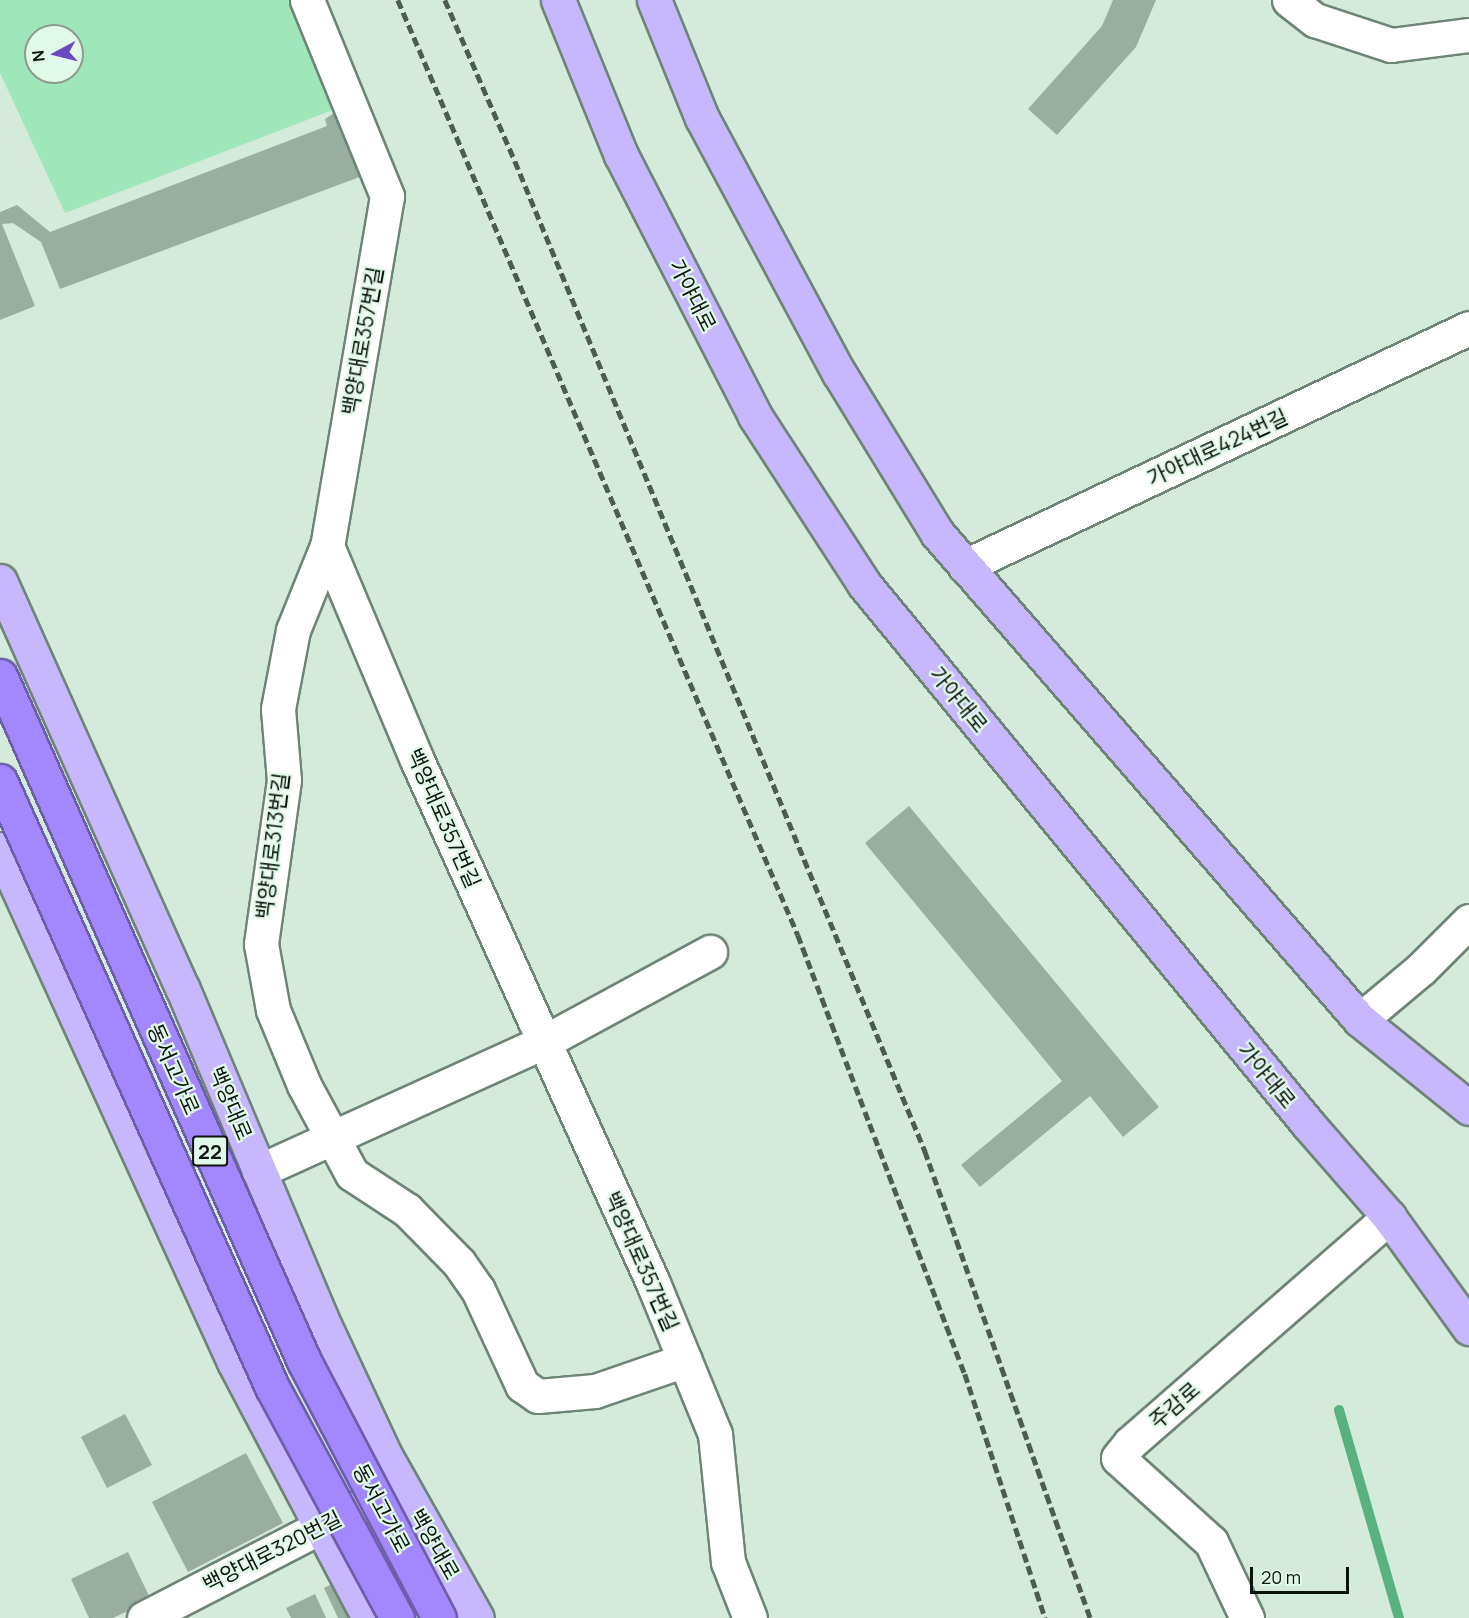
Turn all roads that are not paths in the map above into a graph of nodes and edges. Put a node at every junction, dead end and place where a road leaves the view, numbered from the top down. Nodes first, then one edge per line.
1 (307, 0) edge
2 (558, 0) edge
3 (1289, 0) edge
4 (656, 1) edge
5 (1469, 35) edge
6 (1469, 328) edge
7 (327, 546) junction
8 (965, 566) junction
9 (0, 580) edge
10 (0, 676) edge
11 (0, 781) edge
12 (0, 849) edge
13 (1469, 921) edge
14 (710, 952) dead end
15 (1360, 1020) junction
16 (544, 1042) junction
17 (1469, 1108) edge
18 (334, 1138) junction
19 (259, 1171) junction
20 (1389, 1217) junction
21 (1469, 1329) edge
22 (685, 1360) junction
23 (402, 1485) junction
24 (318, 1527) junction
25 (144, 1618) edge
26 (369, 1618) edge
27 (397, 1618) edge
28 (439, 1618) edge
29 (477, 1618) edge
30 (750, 1618) edge
31 (1247, 1618) edge

1 - 7 street, 백양대로357번길
2 - 20 main road, 가야대로
3 - 5 street
4 - 8 main road
6 - 8 street, 가야대로424번길
7 - 16 street, 백양대로357번길
7 - 18 street, 백양대로313번길
8 - 15 main road
9 - 19 main road, 백양대로
10 - 28 highway, 동서고가로 / 22, bridge
11 - 27 highway, 동서고가로 / 22, bridge
12 - 24 main road
13 - 15 street
14 - 16 street
15 - 17 main road
16 - 18 street
16 - 22 street, 백양대로357번길
18 - 19 street
18 - 22 street, 백양대로313번길
19 - 23 main road, 백양대로
20 - 21 main road, 가야대로
20 - 31 street, 주감로
22 - 30 street, 백양대로357번길
23 - 24 street, 백양대로320번길
23 - 29 main road, 백양대로
24 - 25 street, 백양대로320번길
24 - 26 main road

